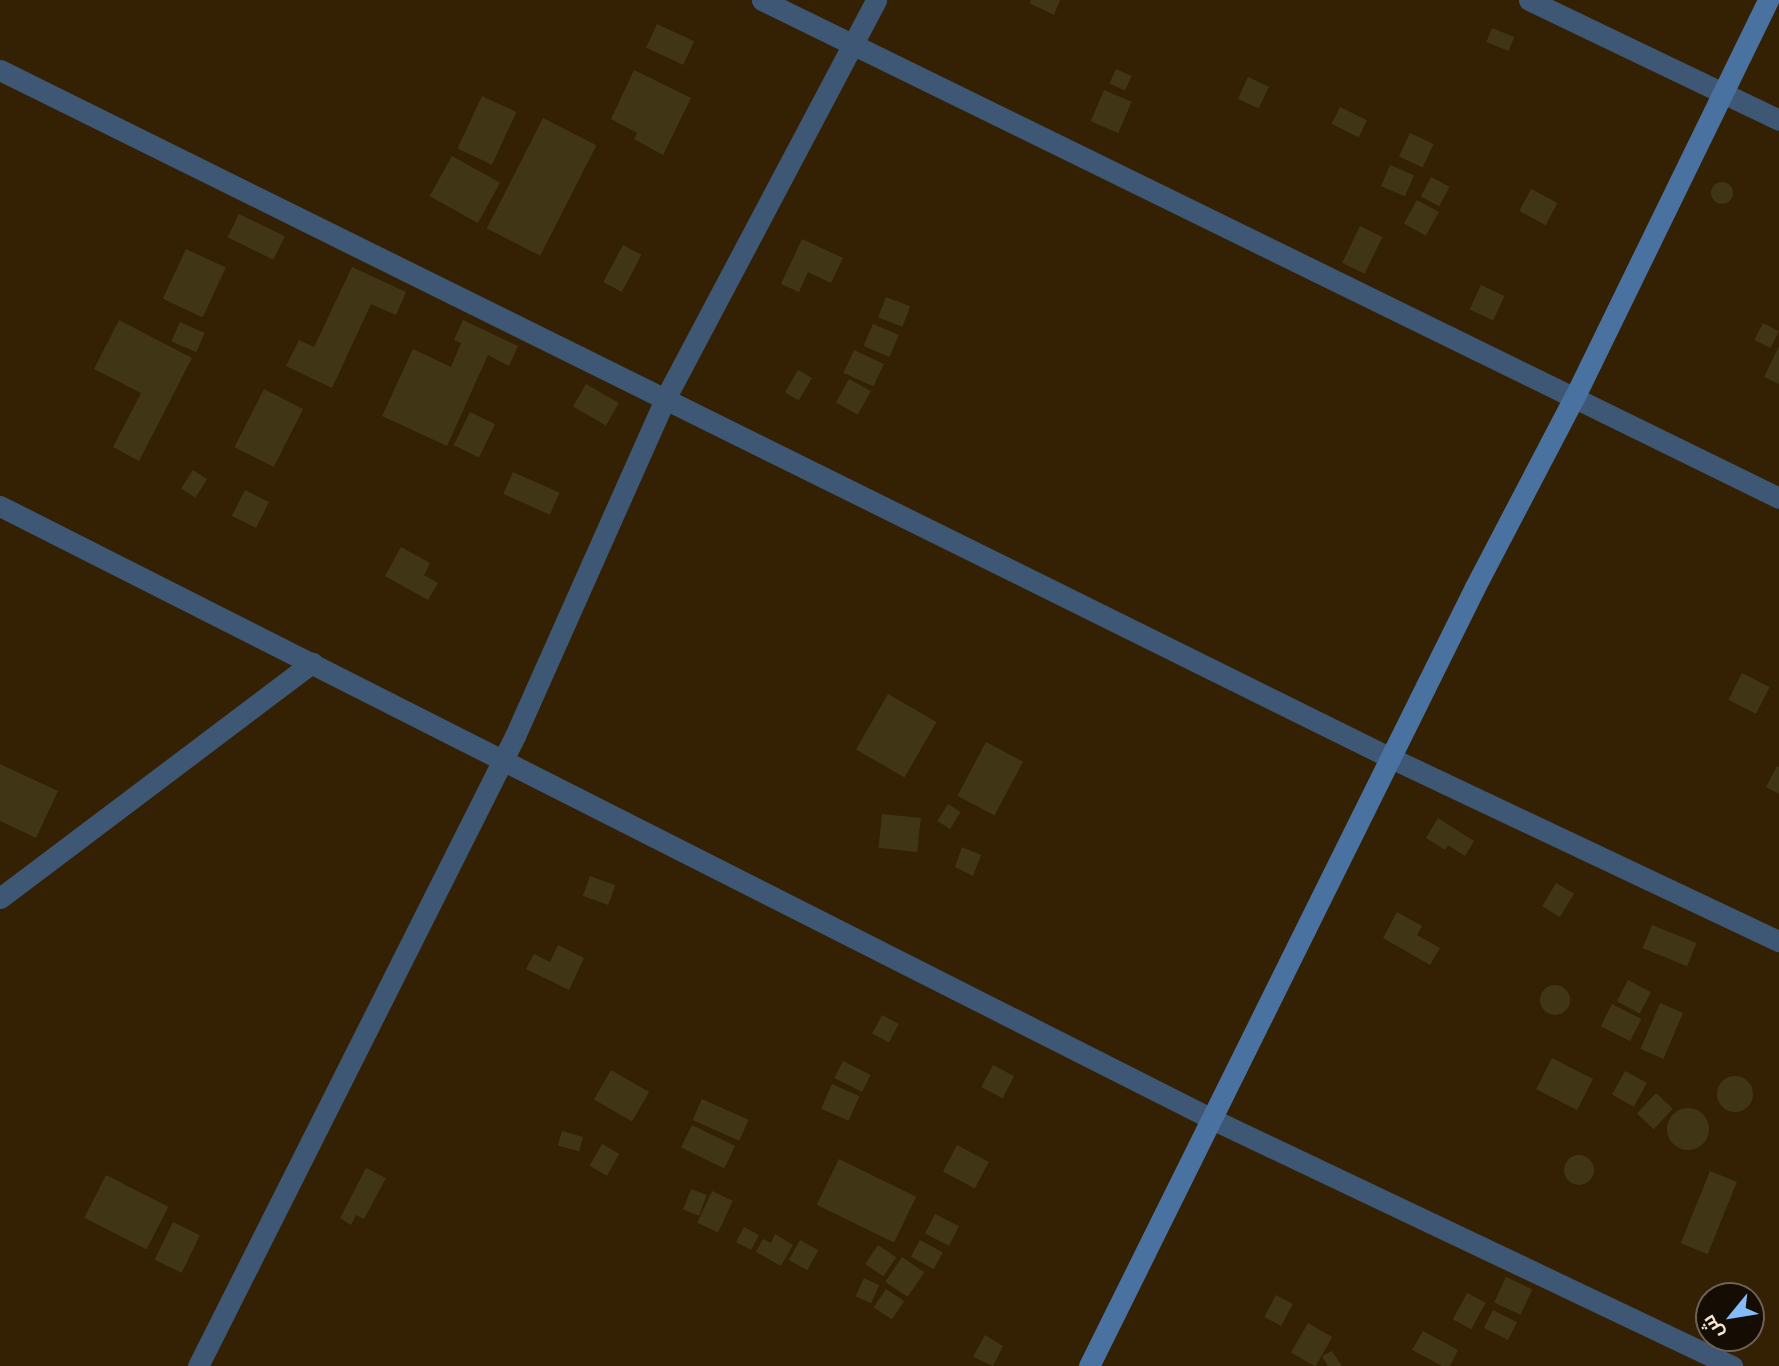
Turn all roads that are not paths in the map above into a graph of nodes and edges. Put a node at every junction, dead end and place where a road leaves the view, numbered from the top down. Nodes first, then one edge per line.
1 (762, 0) edge
2 (876, 0) edge
3 (1528, 0) edge
4 (1768, 0) edge
5 (854, 45) junction
6 (0, 70) edge
7 (1723, 93) junction
8 (1779, 120) edge
9 (1575, 396) junction
10 (665, 399) junction
11 (1779, 498) edge
12 (0, 506) edge
13 (312, 663) junction
14 (1391, 758) junction
15 (503, 761) junction
16 (0, 898) edge
17 (1779, 941) edge
18 (1212, 1119) junction
19 (198, 1366) edge
20 (1089, 1366) edge
21 (1732, 1366) edge

1 - 5 street
2 - 5 street
3 - 7 street
4 - 7 main road
5 - 9 street
5 - 10 street
6 - 10 street
7 - 8 street
7 - 9 main road
9 - 11 street
9 - 14 main road
10 - 14 street
10 - 15 street
12 - 13 street
13 - 15 street
13 - 16 street
14 - 17 street
14 - 18 main road
15 - 18 street
15 - 19 street
18 - 20 main road
18 - 21 street

